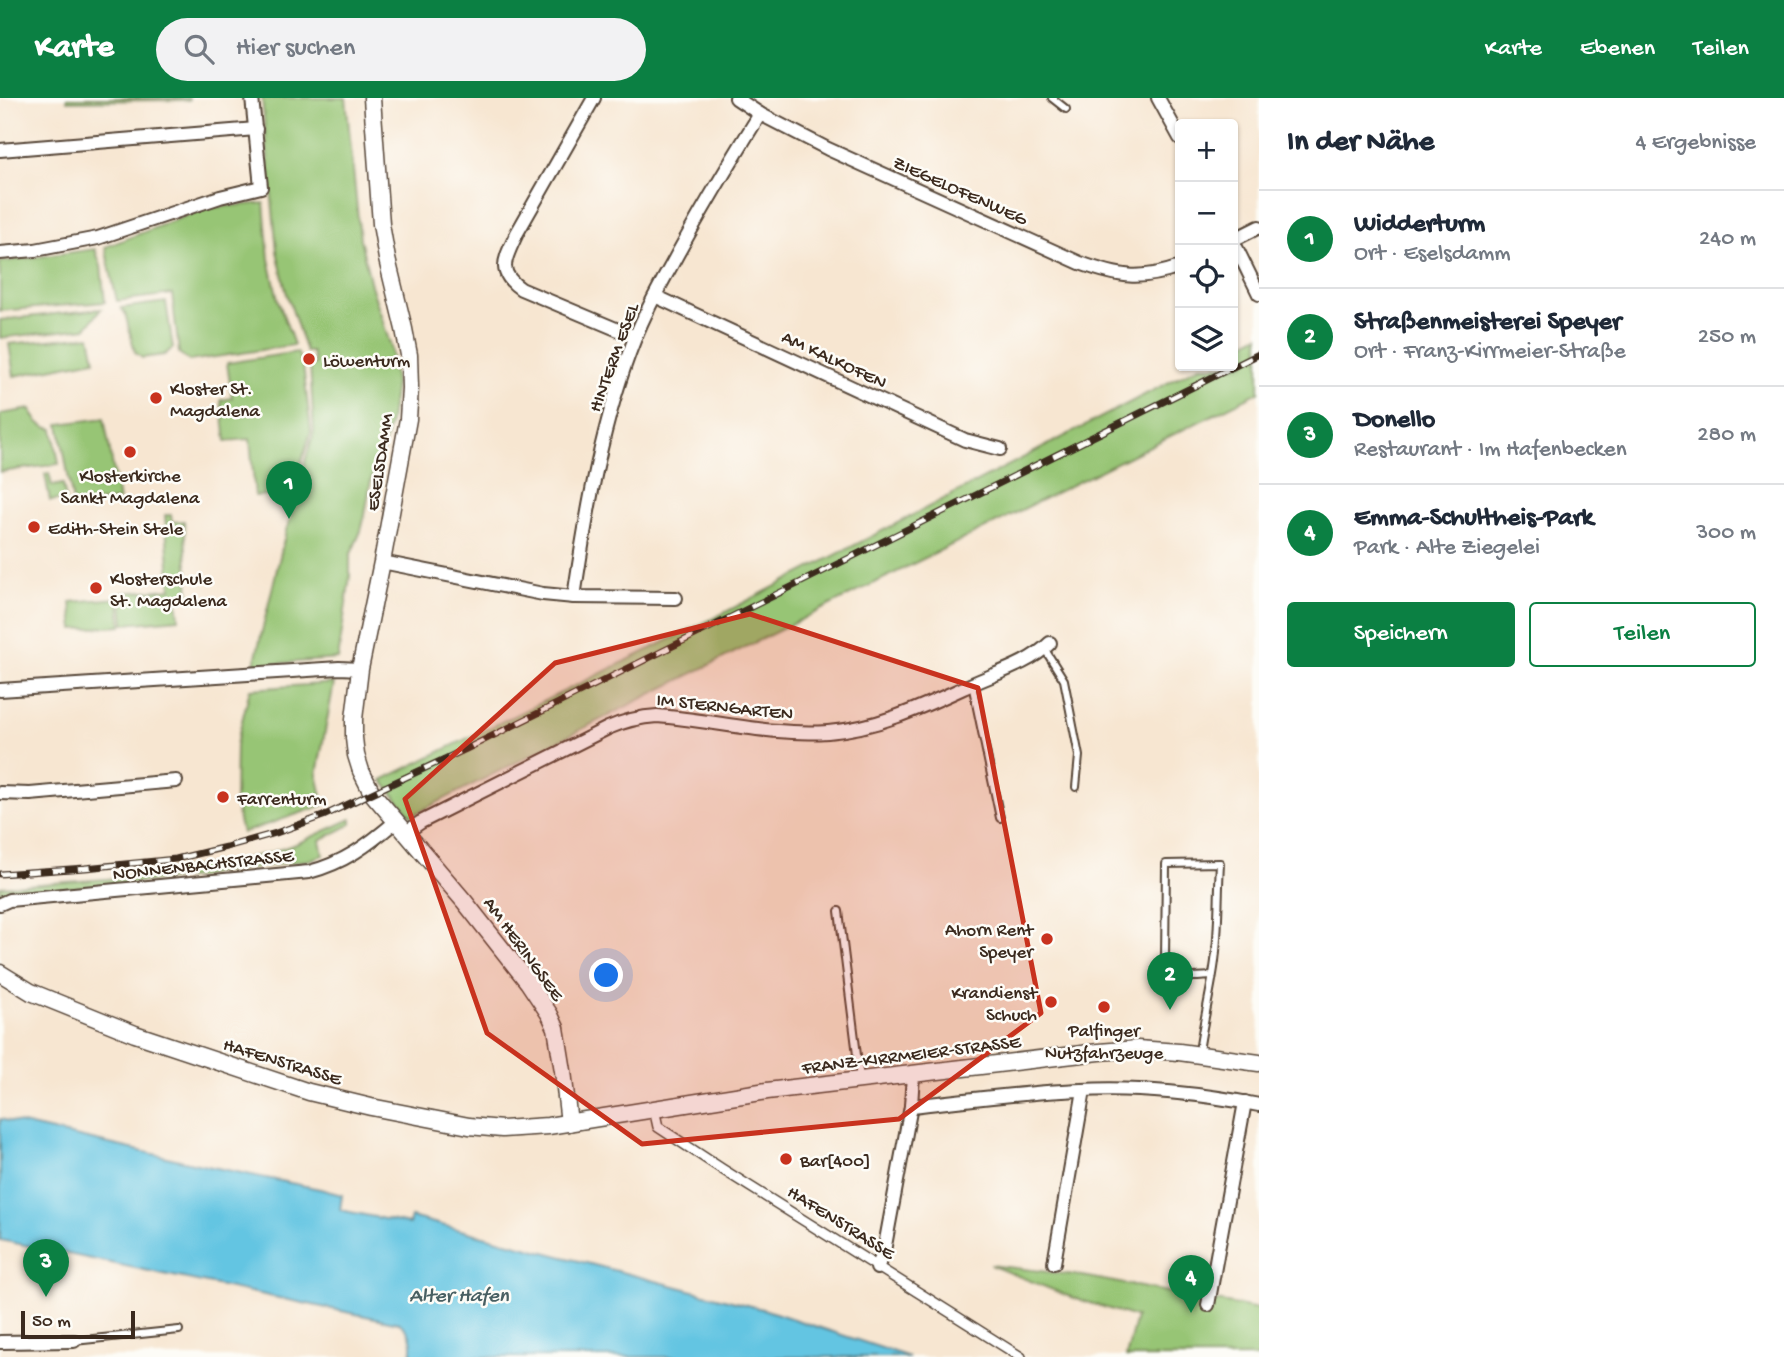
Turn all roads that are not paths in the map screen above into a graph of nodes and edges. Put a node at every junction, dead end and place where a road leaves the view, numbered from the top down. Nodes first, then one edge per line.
1 (252, 98) edge
2 (372, 98) edge
3 (594, 98) edge
4 (736, 98) edge
5 (1052, 98) edge
6 (1158, 98) edge
7 (1066, 109) dead end
8 (760, 114) junction
9 (256, 129) junction
10 (1175, 129) edge
11 (0, 150) edge
12 (1259, 227) edge
13 (1238, 238) edge
14 (1235, 245) edge
15 (0, 253) edge
16 (1175, 269) edge
17 (1259, 294) edge
18 (655, 296) junction
19 (635, 338) junction
20 (1000, 449) dead end
21 (382, 562) junction
22 (574, 597) junction
23 (676, 598) dead end
24 (1047, 646) joint
25 (360, 668) junction
26 (972, 684) junction
27 (0, 690) edge
28 (176, 781) dead end
29 (1076, 787) dead end
30 (0, 793) edge
31 (1000, 818) dead end
32 (400, 827) junction
33 (4, 902) edge
34 (839, 911) dead end
35 (0, 973) edge
36 (1212, 976) junction
37 (1198, 1054) junction
38 (1259, 1063) edge
39 (912, 1074) junction
40 (860, 1079) junction
41 (1084, 1090) junction
42 (1245, 1102) junction
43 (1259, 1105) edge
44 (911, 1106) junction
45 (654, 1110) junction
46 (569, 1123) junction
47 (1054, 1263) dead end
48 (877, 1268) junction
49 (1208, 1305) dead end
50 (179, 1330) dead end
51 (74, 1341) joint
52 (0, 1342) edge
53 (1021, 1357) edge

1 - 9 street
2 - 21 street, ESELSDAMM
3 - 19 street
4 - 8 street, ZIEGELOFENWEG
5 - 7 lane
6 - 10 street
8 - 16 street, ZIEGELOFENWEG
8 - 18 street, HINTERM ESEL
9 - 11 street
9 - 15 street
12 - 13 street
14 - 17 street
18 - 19 street, HINTERM ESEL
18 - 20 street, AM KALKOFEN
19 - 22 street, HINTERM ESEL
21 - 22 street
21 - 25 street, ESELSDAMM
22 - 23 street
24 - 26 street, IM STERNGARTEN
24 - 29 lane
25 - 27 street
25 - 32 street, ESELSDAMM
26 - 31 lane
26 - 32 street, IM STERNGARTEN
28 - 30 street
32 - 33 street, NONNENBACHSTRASSE
32 - 46 street, AM HERINGSEE
34 - 40 lane
35 - 46 street, HAFENSTRASSE
36 - 36 lane
36 - 37 lane
37 - 38 street, FRANZ-KIRRMEIER-STRASSE
37 - 39 street, FRANZ-KIRRMEIER-STRASSE
39 - 40 street, FRANZ-KIRRMEIER-STRASSE
39 - 44 street
40 - 45 street, FRANZ-KIRRMEIER-STRASSE
41 - 42 street
41 - 44 street
41 - 47 street
42 - 43 street
42 - 49 street
44 - 48 street
45 - 46 street, FRANZ-KIRRMEIER-STRASSE
45 - 48 street, HAFENSTRASSE
48 - 53 street, HAFENSTRASSE
50 - 51 lane
51 - 52 street

